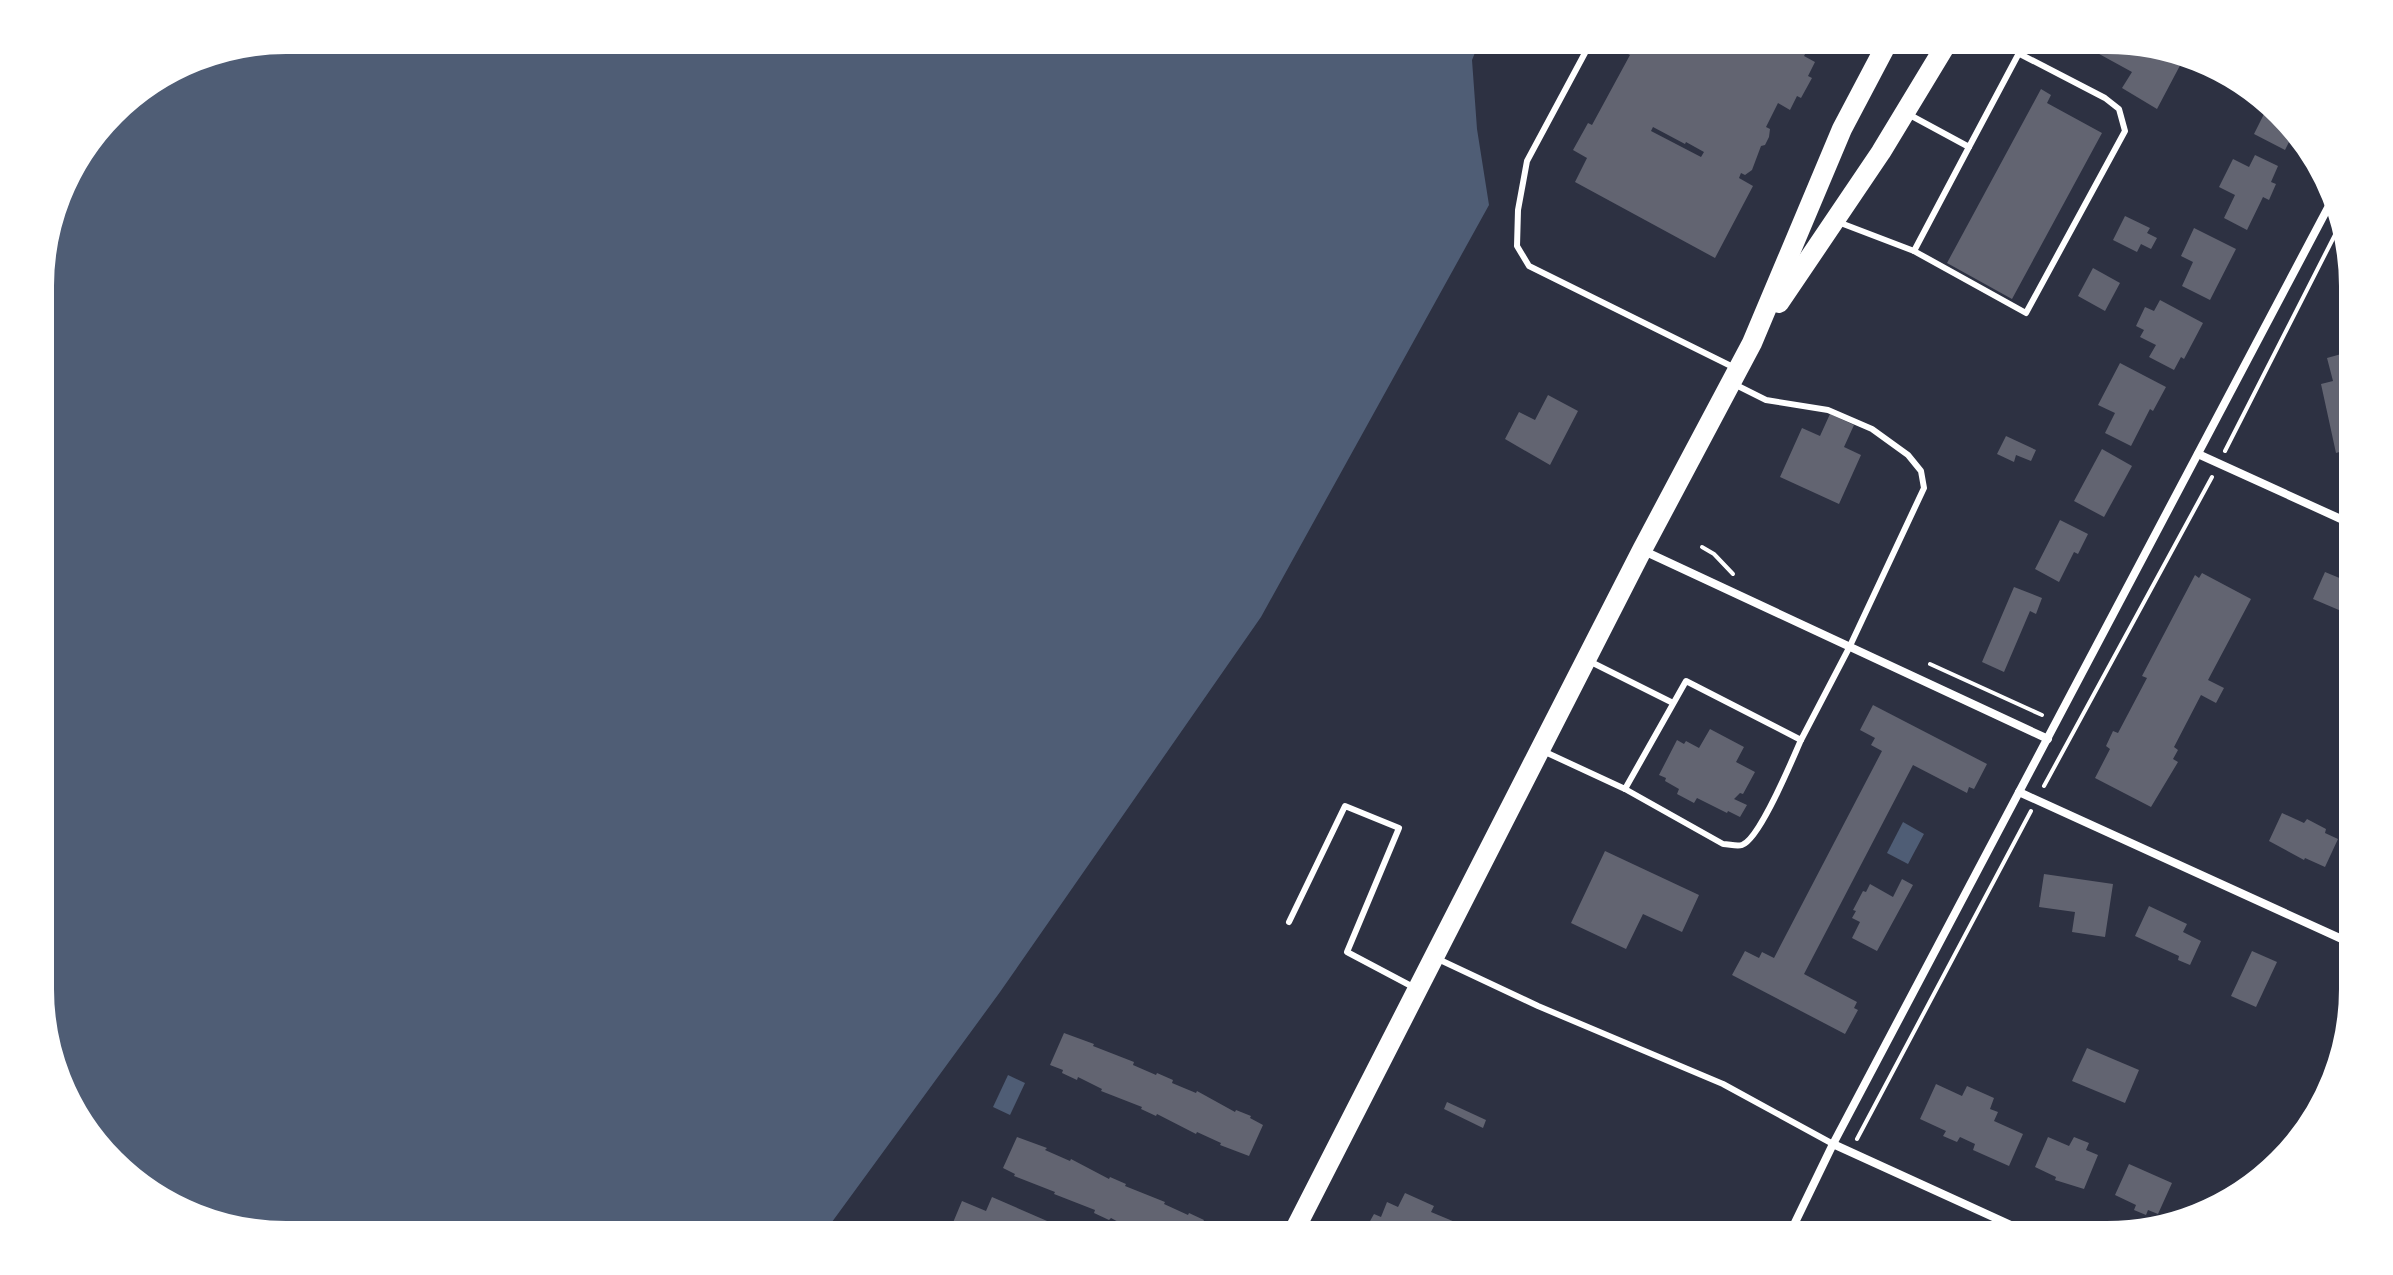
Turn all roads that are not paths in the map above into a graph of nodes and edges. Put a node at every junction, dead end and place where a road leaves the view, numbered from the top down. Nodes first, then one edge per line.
1 (1585, 52) edge
2 (1883, 52) edge
3 (1941, 52) edge
4 (2018, 53) joint
5 (1905, 112) junction
6 (1969, 147) junction
7 (2328, 208) edge
8 (1835, 220) junction
9 (1914, 251) junction
10 (1752, 343) junction
11 (1735, 376) junction
12 (2198, 454) junction
13 (2341, 519) edge
14 (1642, 550) junction
15 (1849, 648) junction
16 (1586, 660) junction
17 (1673, 703) junction
18 (2048, 739) junction
19 (1801, 740) junction
20 (1540, 750) junction
21 (1625, 789) junction
22 (2019, 792) junction
23 (1289, 922) dead end
24 (2341, 939) edge
25 (1435, 957) junction
26 (1418, 990) junction
27 (1833, 1144) junction
28 (1298, 1222) edge
29 (1795, 1222) edge
30 (2005, 1222) edge

1 - 11 lane
2 - 10 highway
3 - 5 highway
4 - 6 lane
4 - 9 lane
5 - 6 lane
5 - 8 highway
6 - 9 lane
7 - 12 street
8 - 9 lane
8 - 10 highway
10 - 11 highway
11 - 14 highway
11 - 15 lane
12 - 13 street
12 - 18 street
14 - 15 street
14 - 16 highway
15 - 18 street
15 - 19 lane
16 - 17 lane
16 - 20 highway
17 - 19 lane
17 - 21 lane
18 - 22 street
19 - 21 lane
20 - 21 lane
20 - 25 highway
22 - 24 street
22 - 27 street
23 - 26 lane
25 - 26 highway
25 - 27 lane
26 - 28 highway
27 - 29 street
27 - 30 street

